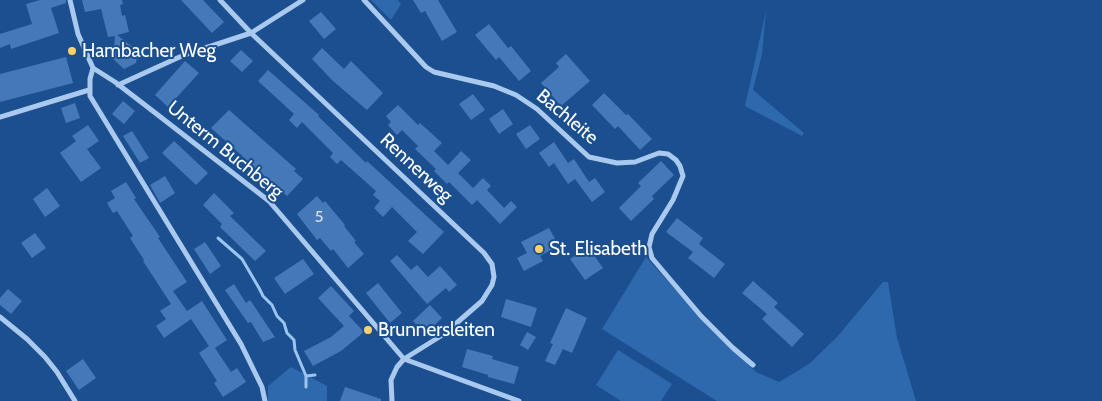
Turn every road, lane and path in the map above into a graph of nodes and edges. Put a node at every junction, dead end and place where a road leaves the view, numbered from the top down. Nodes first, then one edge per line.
1 (70, 0) edge
2 (220, 0) edge
3 (303, 0) edge
4 (364, 0) edge
5 (251, 32) junction
6 (93, 68) junction
7 (118, 84) junction
8 (89, 90) junction
9 (0, 117) edge
10 (0, 318) edge
11 (404, 358) junction
12 (753, 365) dead end
13 (75, 401) edge
14 (265, 401) edge
15 (392, 401) edge
16 (519, 401) edge

1 - 6 street
2 - 5 street, Rennerweg
3 - 5 street
4 - 12 street, Bachleite
5 - 7 street
5 - 11 street, Rennerweg
6 - 7 street, Unterm Buchberg
6 - 8 street
7 - 11 street, Unterm Buchberg
8 - 9 street
8 - 14 street
10 - 13 street
11 - 15 street
11 - 16 street

